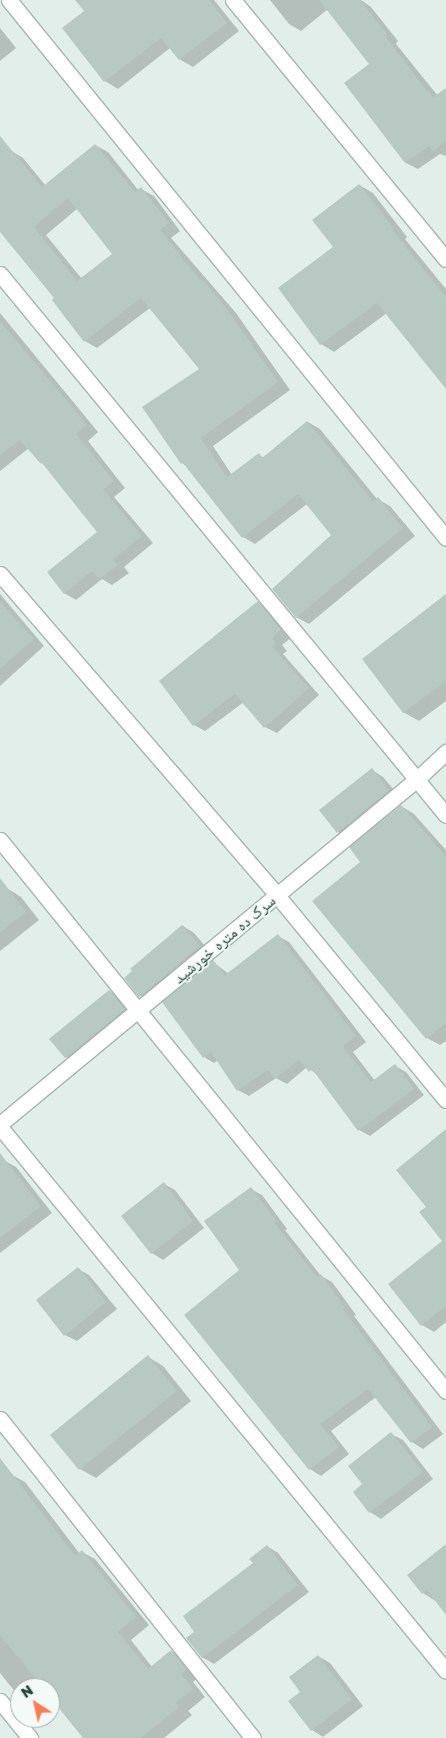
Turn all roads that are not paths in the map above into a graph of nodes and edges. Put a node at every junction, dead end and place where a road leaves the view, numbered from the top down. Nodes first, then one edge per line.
1 (9, 0) edge
2 (233, 0) edge
3 (446, 259) edge
4 (0, 274) edge
5 (446, 538) edge
6 (0, 574) edge
7 (446, 752) edge
8 (417, 779) junction
9 (446, 815) edge
10 (0, 840) edge
11 (276, 894) junction
12 (139, 1010) junction
13 (446, 1100) edge
14 (0, 1125) edge
15 (446, 1391) edge
16 (0, 1419) edge
17 (446, 1671) edge
18 (0, 1701) edge
19 (30, 1738) edge
20 (253, 1738) edge

1 - 5 street
2 - 3 street
4 - 8 street
6 - 11 street
7 - 8 street, سرک ده متره خورشید
8 - 9 street
8 - 11 street, سرک ده متره خورشید
10 - 12 street
11 - 12 street, سرک ده متره خورشید
11 - 13 street
12 - 14 street, سرک ده متره خورشید
12 - 15 street
14 - 17 street
16 - 20 street
18 - 19 street

